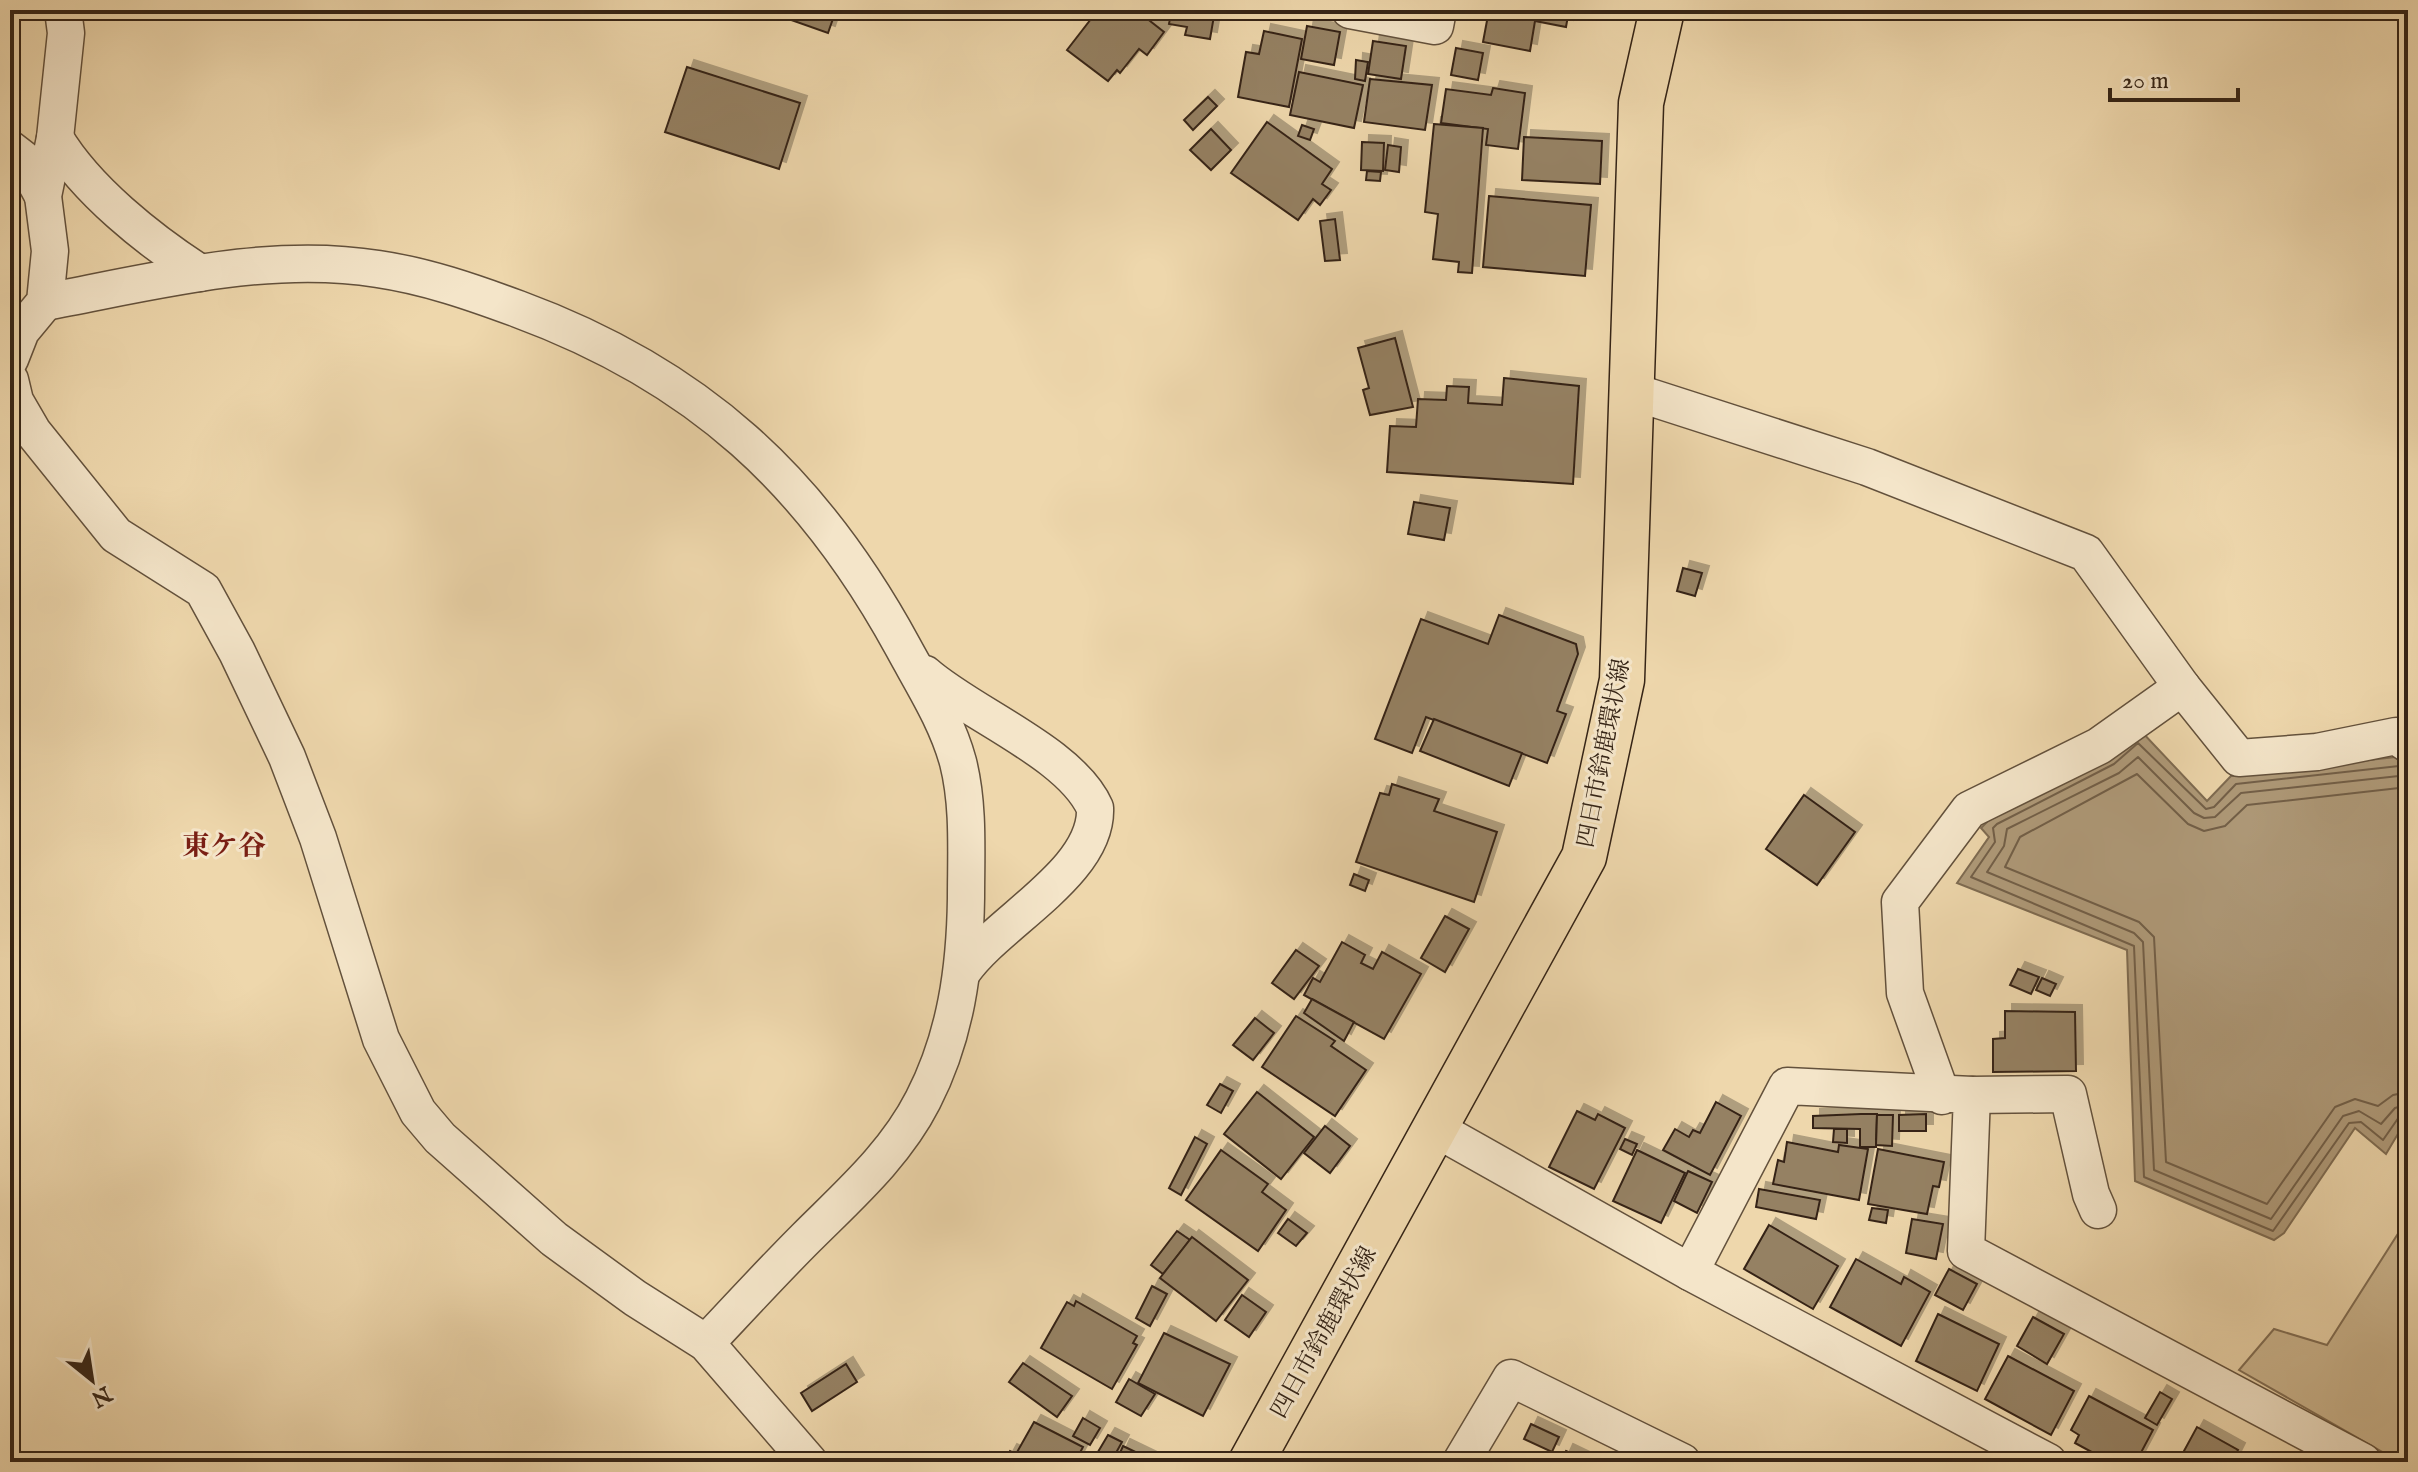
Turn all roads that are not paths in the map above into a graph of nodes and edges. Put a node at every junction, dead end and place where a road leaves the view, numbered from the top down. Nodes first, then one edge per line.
1 (63, 10) edge
2 (1350, 10) edge
3 (1438, 10) edge
4 (1662, 10) edge
5 (55, 138) junction
6 (10, 149) edge
7 (43, 196) junction
8 (200, 273) junction
9 (45, 302) junction
10 (10, 359) edge
11 (10, 380) edge
12 (1631, 391) junction
13 (911, 662) junction
14 (2182, 687) junction
15 (2408, 744) edge
16 (963, 971) junction
17 (1957, 1095) junction
18 (1436, 1129) junction
19 (2098, 1210) dead end
20 (1690, 1272) junction
21 (706, 1343) junction
22 (809, 1462) edge
23 (1251, 1462) edge
24 (1461, 1462) edge
25 (1682, 1462) edge
26 (2048, 1462) edge
27 (2363, 1462) edge

1 - 5 street
2 - 3 street
4 - 12 main road, 四日市鈴鹿環状線
5 - 7 street
5 - 8 street
6 - 7 street
7 - 9 street
8 - 9 street
8 - 13 street
9 - 10 street
11 - 21 street
12 - 14 street
12 - 18 main road, 四日市鈴鹿環状線
13 - 16 street
13 - 16 street
14 - 15 street
14 - 17 street
16 - 21 street
17 - 19 street
17 - 20 street
17 - 27 street
18 - 20 street
18 - 23 main road, 四日市鈴鹿環状線
20 - 26 street
21 - 22 street
24 - 25 street

